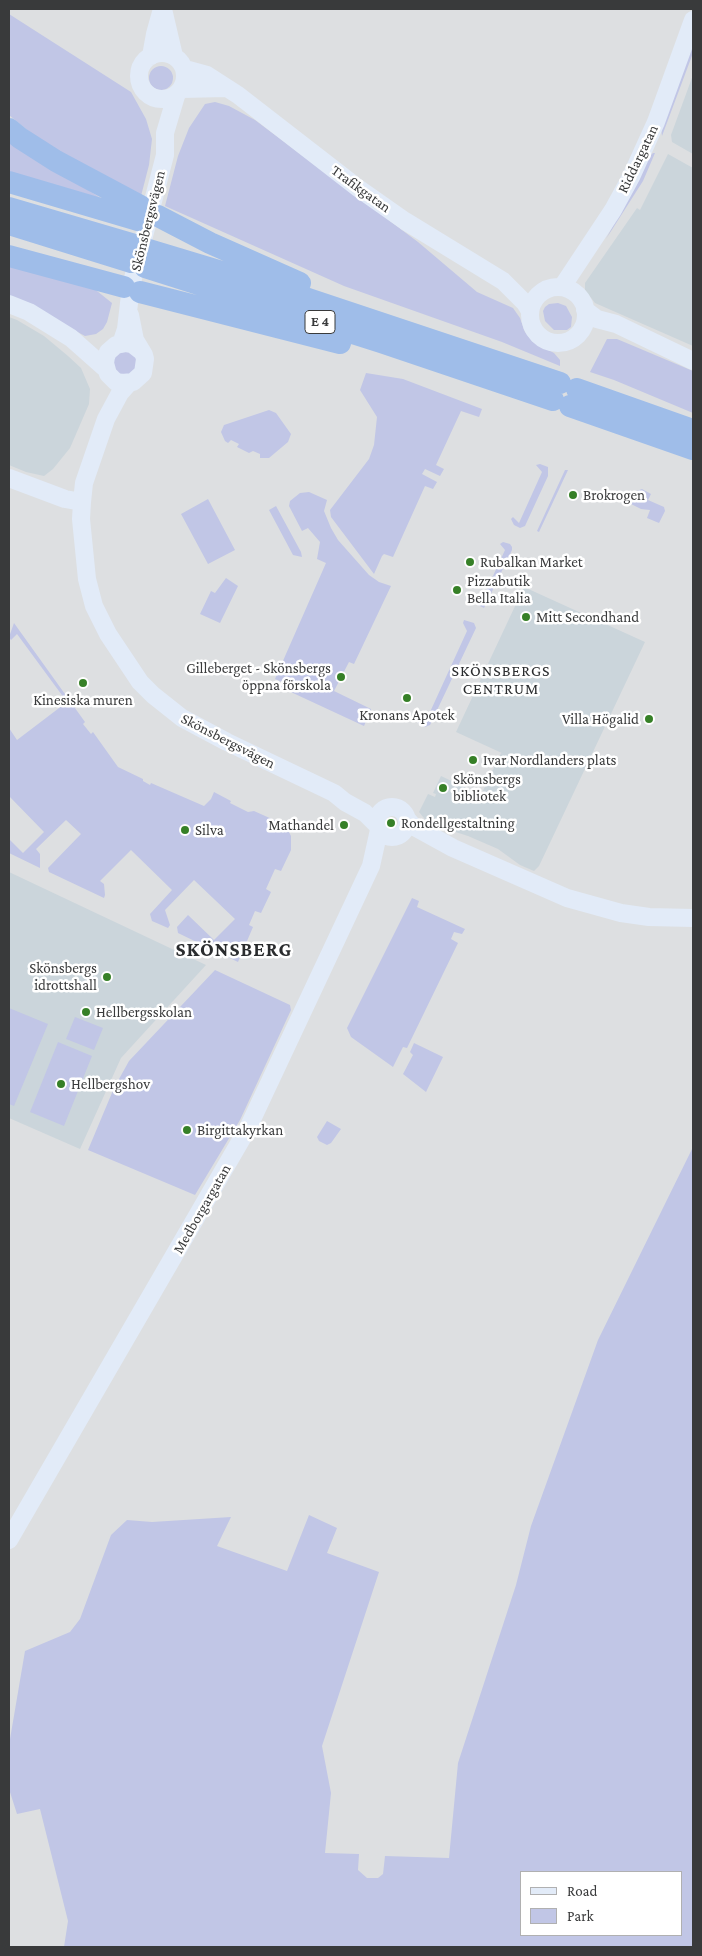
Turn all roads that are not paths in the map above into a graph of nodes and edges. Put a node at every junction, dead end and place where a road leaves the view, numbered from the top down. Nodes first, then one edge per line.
1 (162, 9) edge
2 (693, 20) edge
3 (152, 56) junction
4 (179, 62) junction
5 (225, 88) junction
6 (179, 92) junction
7 (151, 97) junction
8 (9, 129) edge
9 (165, 133) junction
10 (9, 182) edge
11 (9, 208) edge
12 (150, 218) junction
13 (9, 224) edge
14 (9, 256) edge
15 (140, 256) junction
16 (503, 281) junction
17 (562, 288) junction
18 (541, 293) junction
19 (131, 296) junction
20 (9, 304) edge
21 (585, 310) junction
22 (530, 311) junction
23 (390, 325) junction
24 (629, 331) junction
25 (580, 333) junction
26 (71, 338) junction
27 (116, 346) junction
28 (141, 351) junction
29 (693, 361) edge
30 (108, 373) junction
31 (494, 380) junction
32 (129, 383) junction
33 (565, 395) junction
34 (106, 419) junction
35 (693, 430) edge
36 (693, 449) edge
37 (9, 478) edge
38 (82, 502) junction
39 (334, 793) junction
40 (386, 809) junction
41 (392, 829) junction
42 (693, 918) edge
43 (9, 1540) edge

1 - 3 street
1 - 4 street
2 - 17 street, Riddargatan
3 - 4 street
3 - 7 street
4 - 5 street, Trafikgatan
4 - 6 street
5 - 6 street
5 - 16 street, Trafikgatan
6 - 7 street
6 - 9 street, Skönsbergsvägen
7 - 9 street, Skönsbergsvägen
8 - 12 highway
9 - 19 street, Skönsbergsvägen
10 - 12 highway
11 - 15 highway, E 4
12 - 23 highway, E 4
13 - 15 highway, E 4
14 - 19 highway, E 4
15 - 23 highway, E 4
15 - 31 highway, E 4
16 - 18 street, Trafikgatan
16 - 22 street, Trafikgatan
17 - 18 street
17 - 21 street
18 - 22 street
19 - 27 street, Skönsbergsvägen
19 - 28 street, Skönsbergsvägen
19 - 31 highway, E 4
20 - 26 street
21 - 24 street
21 - 25 street
22 - 25 street
23 - 33 highway, E 4
24 - 25 street
24 - 29 street
26 - 27 street
26 - 30 street
27 - 28 street
27 - 30 street
28 - 32 street
30 - 32 street
30 - 34 street, Skönsbergsvägen
31 - 33 highway, E 4
32 - 34 street, Skönsbergsvägen
33 - 35 highway, E 4
33 - 36 highway, E 4
34 - 38 street, Skönsbergsvägen
37 - 38 street
38 - 39 street, Skönsbergsvägen
39 - 40 street, Skönsbergsvägen
39 - 41 street, Skönsbergsvägen
40 - 41 street, Medborgargatan
40 - 41 street, Skönsbergsvägen
41 - 42 street, Skönsbergsvägen
41 - 43 street, Medborgargatan

